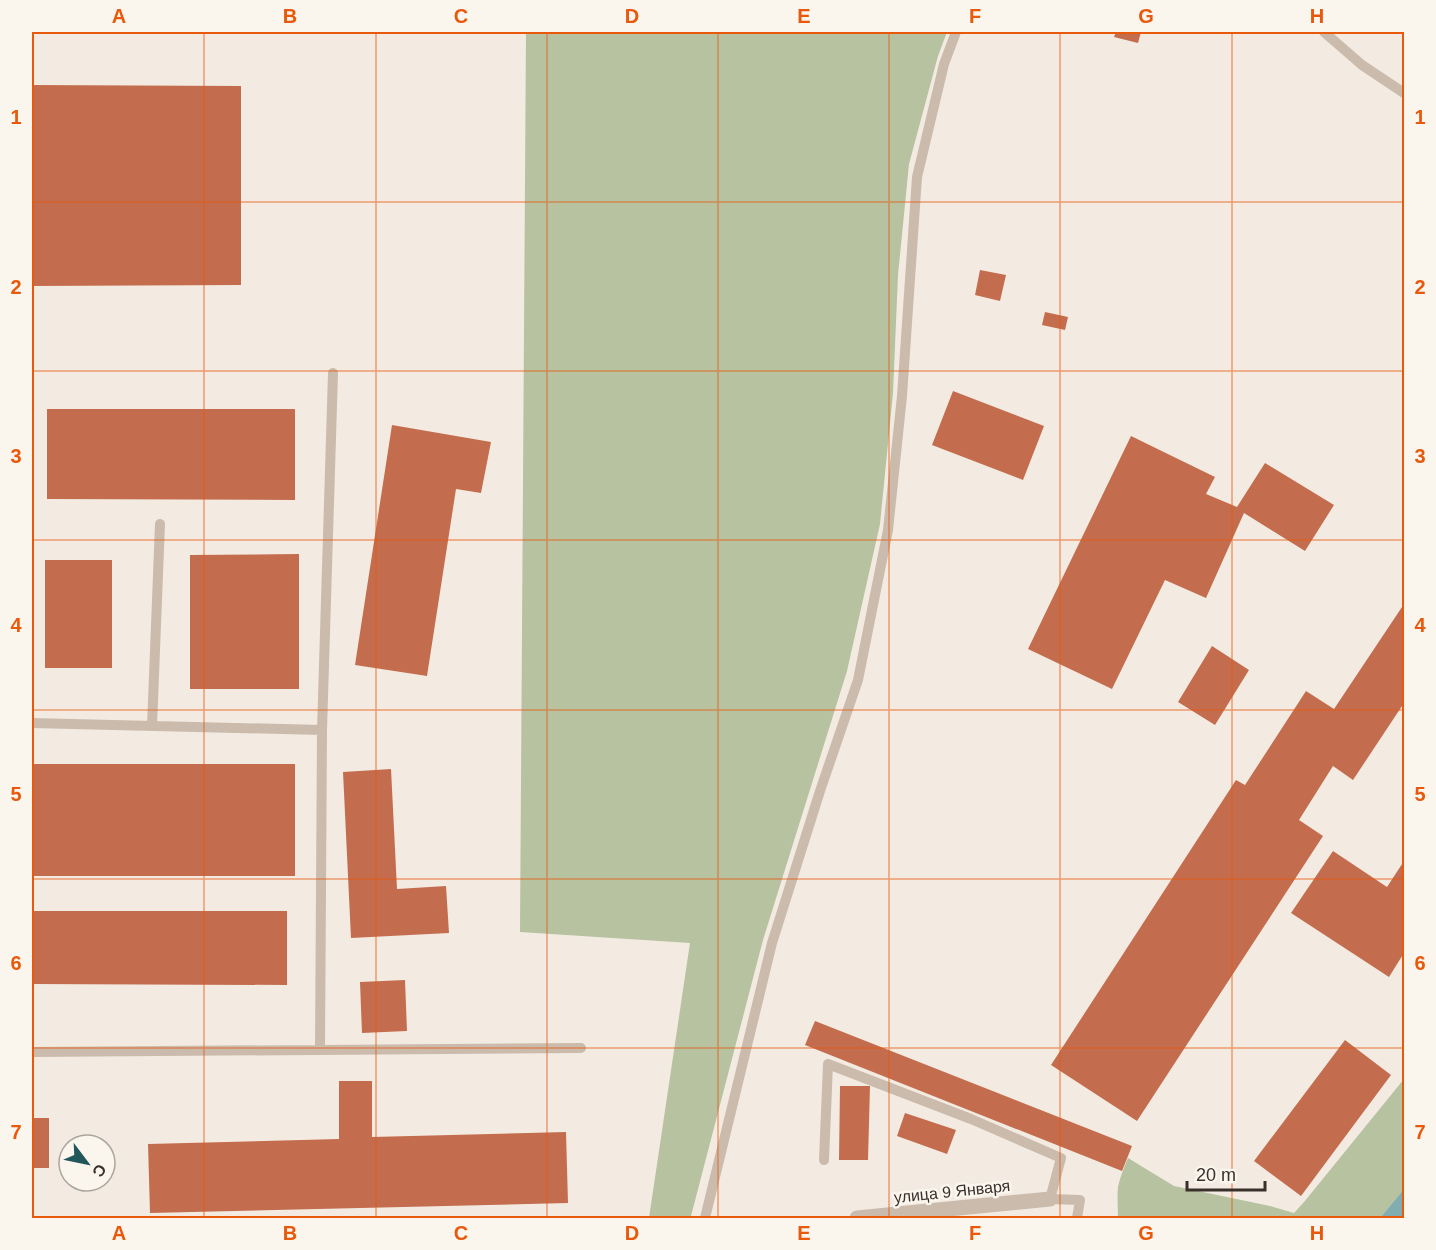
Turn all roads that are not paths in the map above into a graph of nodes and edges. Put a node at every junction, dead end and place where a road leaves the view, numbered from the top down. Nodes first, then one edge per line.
1 (956, 32) edge
2 (1324, 32) edge
3 (1404, 93) edge
4 (333, 372) dead end
5 (160, 524) dead end
6 (32, 723) edge
7 (152, 726) junction
8 (322, 730) junction
9 (580, 1048) dead end
10 (320, 1050) junction
11 (32, 1052) edge
12 (824, 1160) dead end
13 (1050, 1199) junction
14 (705, 1218) edge
15 (858, 1218) edge
16 (1077, 1218) edge

1 - 14 lane
2 - 3 lane
4 - 8 lane
5 - 7 lane
6 - 7 lane
7 - 8 lane
8 - 10 lane
9 - 10 lane
10 - 11 lane
12 - 13 lane
13 - 15 street, улица 9 Января
13 - 16 lane

